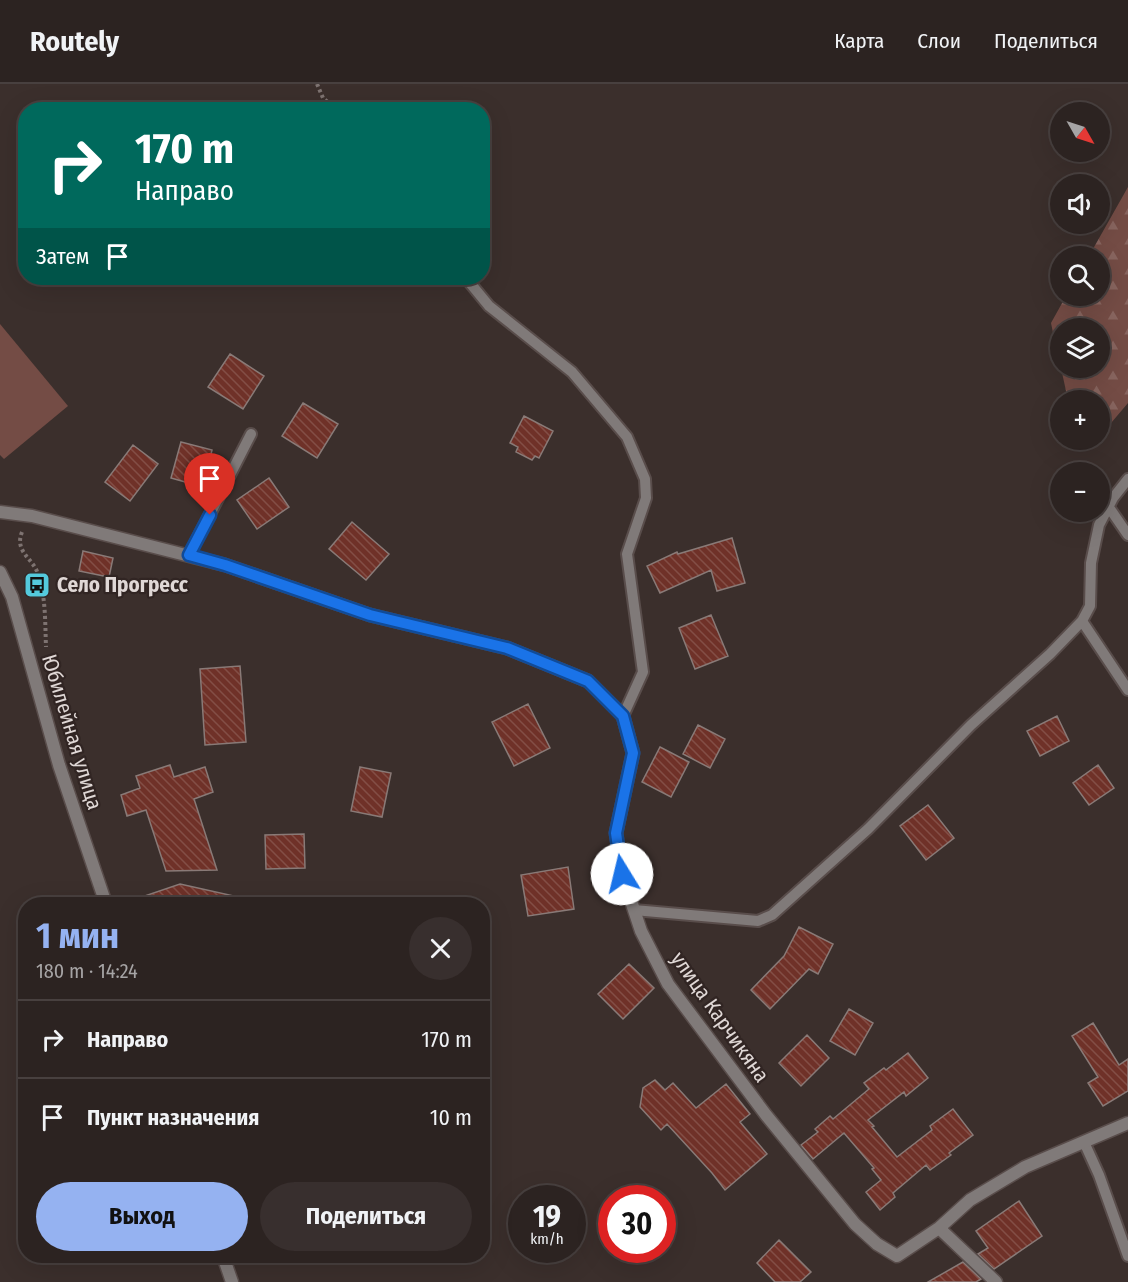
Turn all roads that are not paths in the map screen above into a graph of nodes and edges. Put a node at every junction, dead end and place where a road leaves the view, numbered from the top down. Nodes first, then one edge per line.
1 (472, 285) edge
2 (251, 434) dead end
3 (1128, 479) edge
4 (1110, 503) edge
5 (1110, 509) edge
6 (0, 512) edge
7 (1100, 522) edge
8 (1128, 535) edge
9 (189, 555) junction
10 (0, 572) edge
11 (1082, 621) junction
12 (1128, 690) edge
13 (623, 716) junction
14 (104, 897) edge
15 (634, 910) junction
16 (1128, 1123) edge
17 (1084, 1142) junction
18 (939, 1228) junction
19 (1128, 1256) edge
20 (225, 1263) edge
21 (232, 1282) edge
22 (996, 1282) edge

1 - 13 lane
2 - 9 lane
3 - 4 lane
5 - 8 lane
6 - 9 street, улица Карчикяна
7 - 11 lane
9 - 13 street, улица Карчикяна
10 - 14 street, Юбилейная улица
11 - 12 lane
11 - 15 lane
13 - 15 street, улица Карчикяна
15 - 18 street, улица Карчикяна
16 - 17 street, улица Карчикяна
17 - 18 street, улица Карчикяна
17 - 19 lane
18 - 22 street
20 - 21 street

